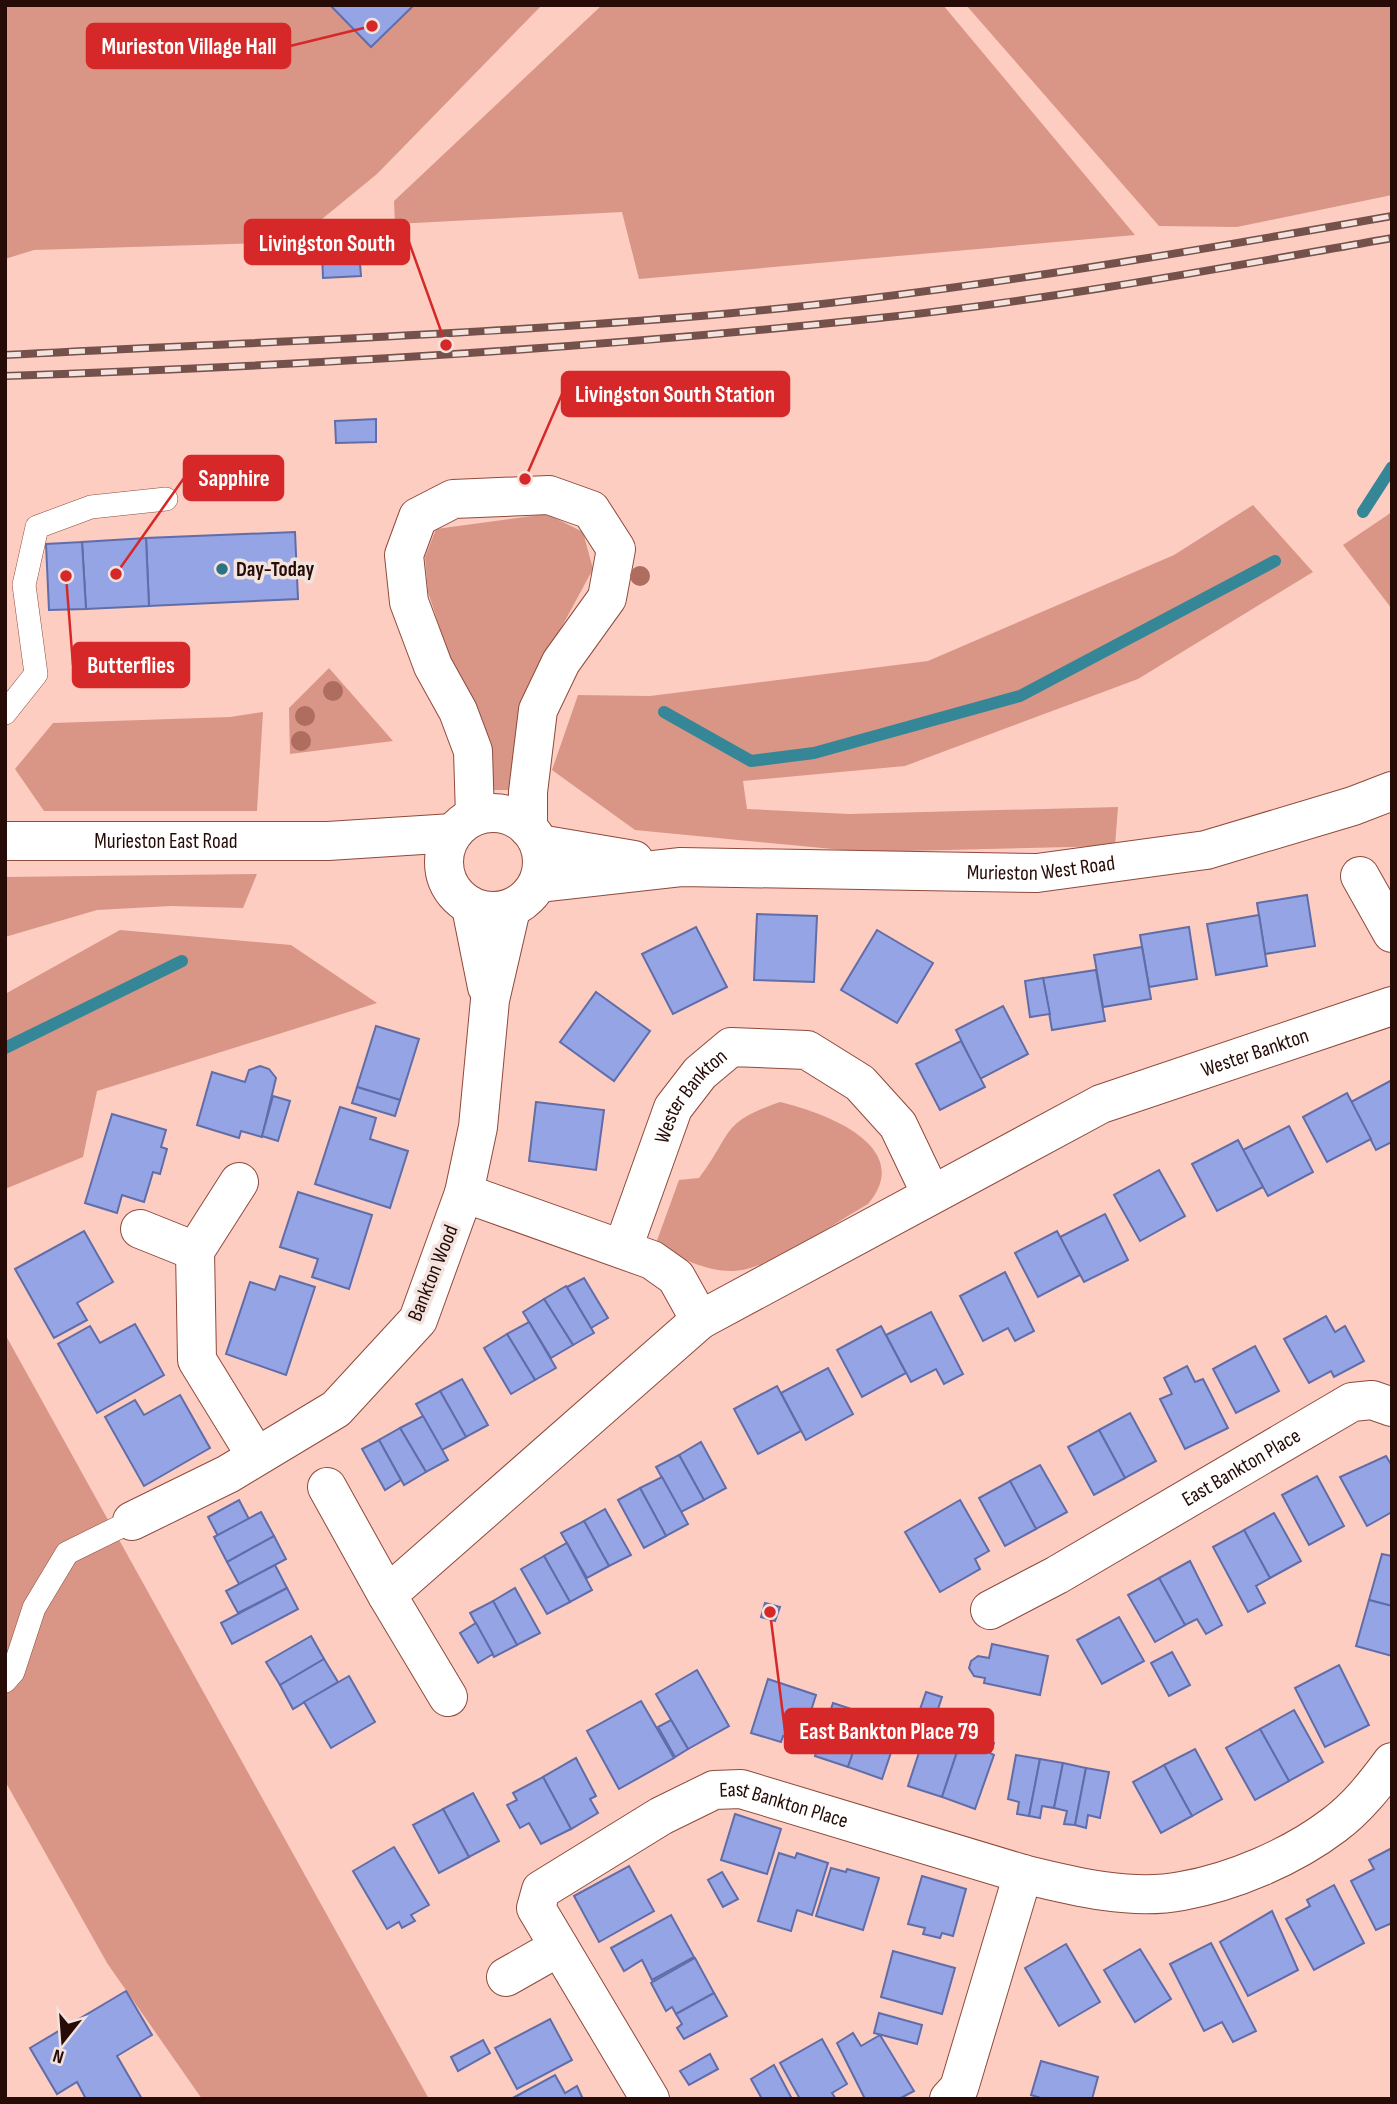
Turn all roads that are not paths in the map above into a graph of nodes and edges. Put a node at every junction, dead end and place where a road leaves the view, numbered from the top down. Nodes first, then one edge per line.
1 (166, 499) dead end
2 (5, 713) edge
3 (1392, 791) edge
4 (534, 836) junction
5 (457, 839) junction
6 (5, 841) edge
7 (681, 867) junction
8 (1360, 876) dead end
9 (525, 896) junction
10 (471, 907) junction
11 (1392, 933) edge
12 (490, 1000) junction
13 (1392, 1006) edge
14 (239, 1182) dead end
15 (464, 1193) junction
16 (931, 1194) junction
17 (140, 1229) dead end
18 (622, 1248) junction
19 (195, 1251) junction
20 (700, 1320) junction
21 (1392, 1407) edge
22 (256, 1456) junction
23 (327, 1488) dead end
24 (132, 1521) joint
25 (387, 1595) junction
26 (990, 1610) dead end
27 (5, 1681) edge
28 (447, 1697) dead end
29 (1392, 1762) edge
30 (1023, 1874) junction
31 (559, 1947) junction
32 (506, 1977) dead end
33 (650, 2099) edge
34 (949, 2099) edge

1 - 2 lane
3 - 7 street, Murieston West Road
4 - 5 street
4 - 5 street
4 - 7 street, Murieston West Road
4 - 9 street
5 - 6 street, Murieston East Road
5 - 10 street
7 - 9 street, Murieston West Road
8 - 11 street
9 - 10 street
9 - 12 street
10 - 12 street
12 - 15 street, Bankton Wood
13 - 16 street, Wester Bankton
14 - 19 street
15 - 18 street
15 - 22 street, Bankton Wood
16 - 18 street, Wester Bankton
16 - 20 street, Wester Bankton
17 - 19 street
18 - 20 street
19 - 22 street
20 - 25 street, Wester Bankton
21 - 26 street, East Bankton Place
22 - 24 street, Bankton Wood
23 - 25 street
24 - 27 lane
25 - 28 street
29 - 30 street, East Bankton Place
30 - 31 street, East Bankton Place
30 - 34 street
31 - 32 street
31 - 33 street, East Bankton Place

